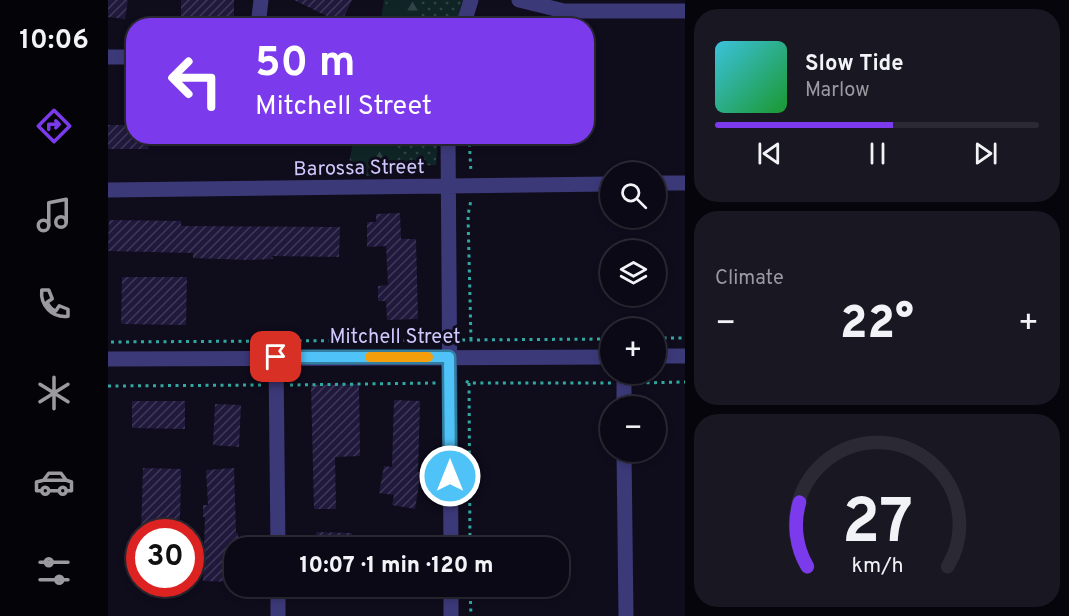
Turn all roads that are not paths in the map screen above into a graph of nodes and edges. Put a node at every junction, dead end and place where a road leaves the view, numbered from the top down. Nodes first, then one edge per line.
1 (261, 0) edge
2 (471, 0) edge
3 (519, 0) edge
4 (685, 10) edge
5 (259, 18) edge
6 (465, 18) edge
7 (108, 57) edge
8 (126, 57) edge
9 (448, 144) edge
10 (666, 183) edge
11 (685, 183) edge
12 (600, 184) edge
13 (448, 187) junction
14 (108, 190) edge
15 (666, 356) edge
16 (685, 356) edge
17 (276, 357) junction
18 (449, 357) junction
19 (600, 357) edge
20 (108, 359) edge
21 (624, 462) edge
22 (278, 537) edge
23 (451, 537) edge
24 (278, 597) edge
25 (451, 597) edge
26 (278, 616) edge
27 (451, 616) edge
28 (626, 616) edge

1 - 5 street
2 - 6 street
3 - 4 street
7 - 8 street
9 - 13 street
10 - 11 street
12 - 13 street, Barossa Street
13 - 14 street, Barossa Street
13 - 18 street
15 - 16 street
17 - 18 street, Mitchell Street
17 - 20 street, Mitchell Street
17 - 22 street
18 - 19 street, Mitchell Street
18 - 23 street
21 - 28 street
24 - 26 street
25 - 27 street

